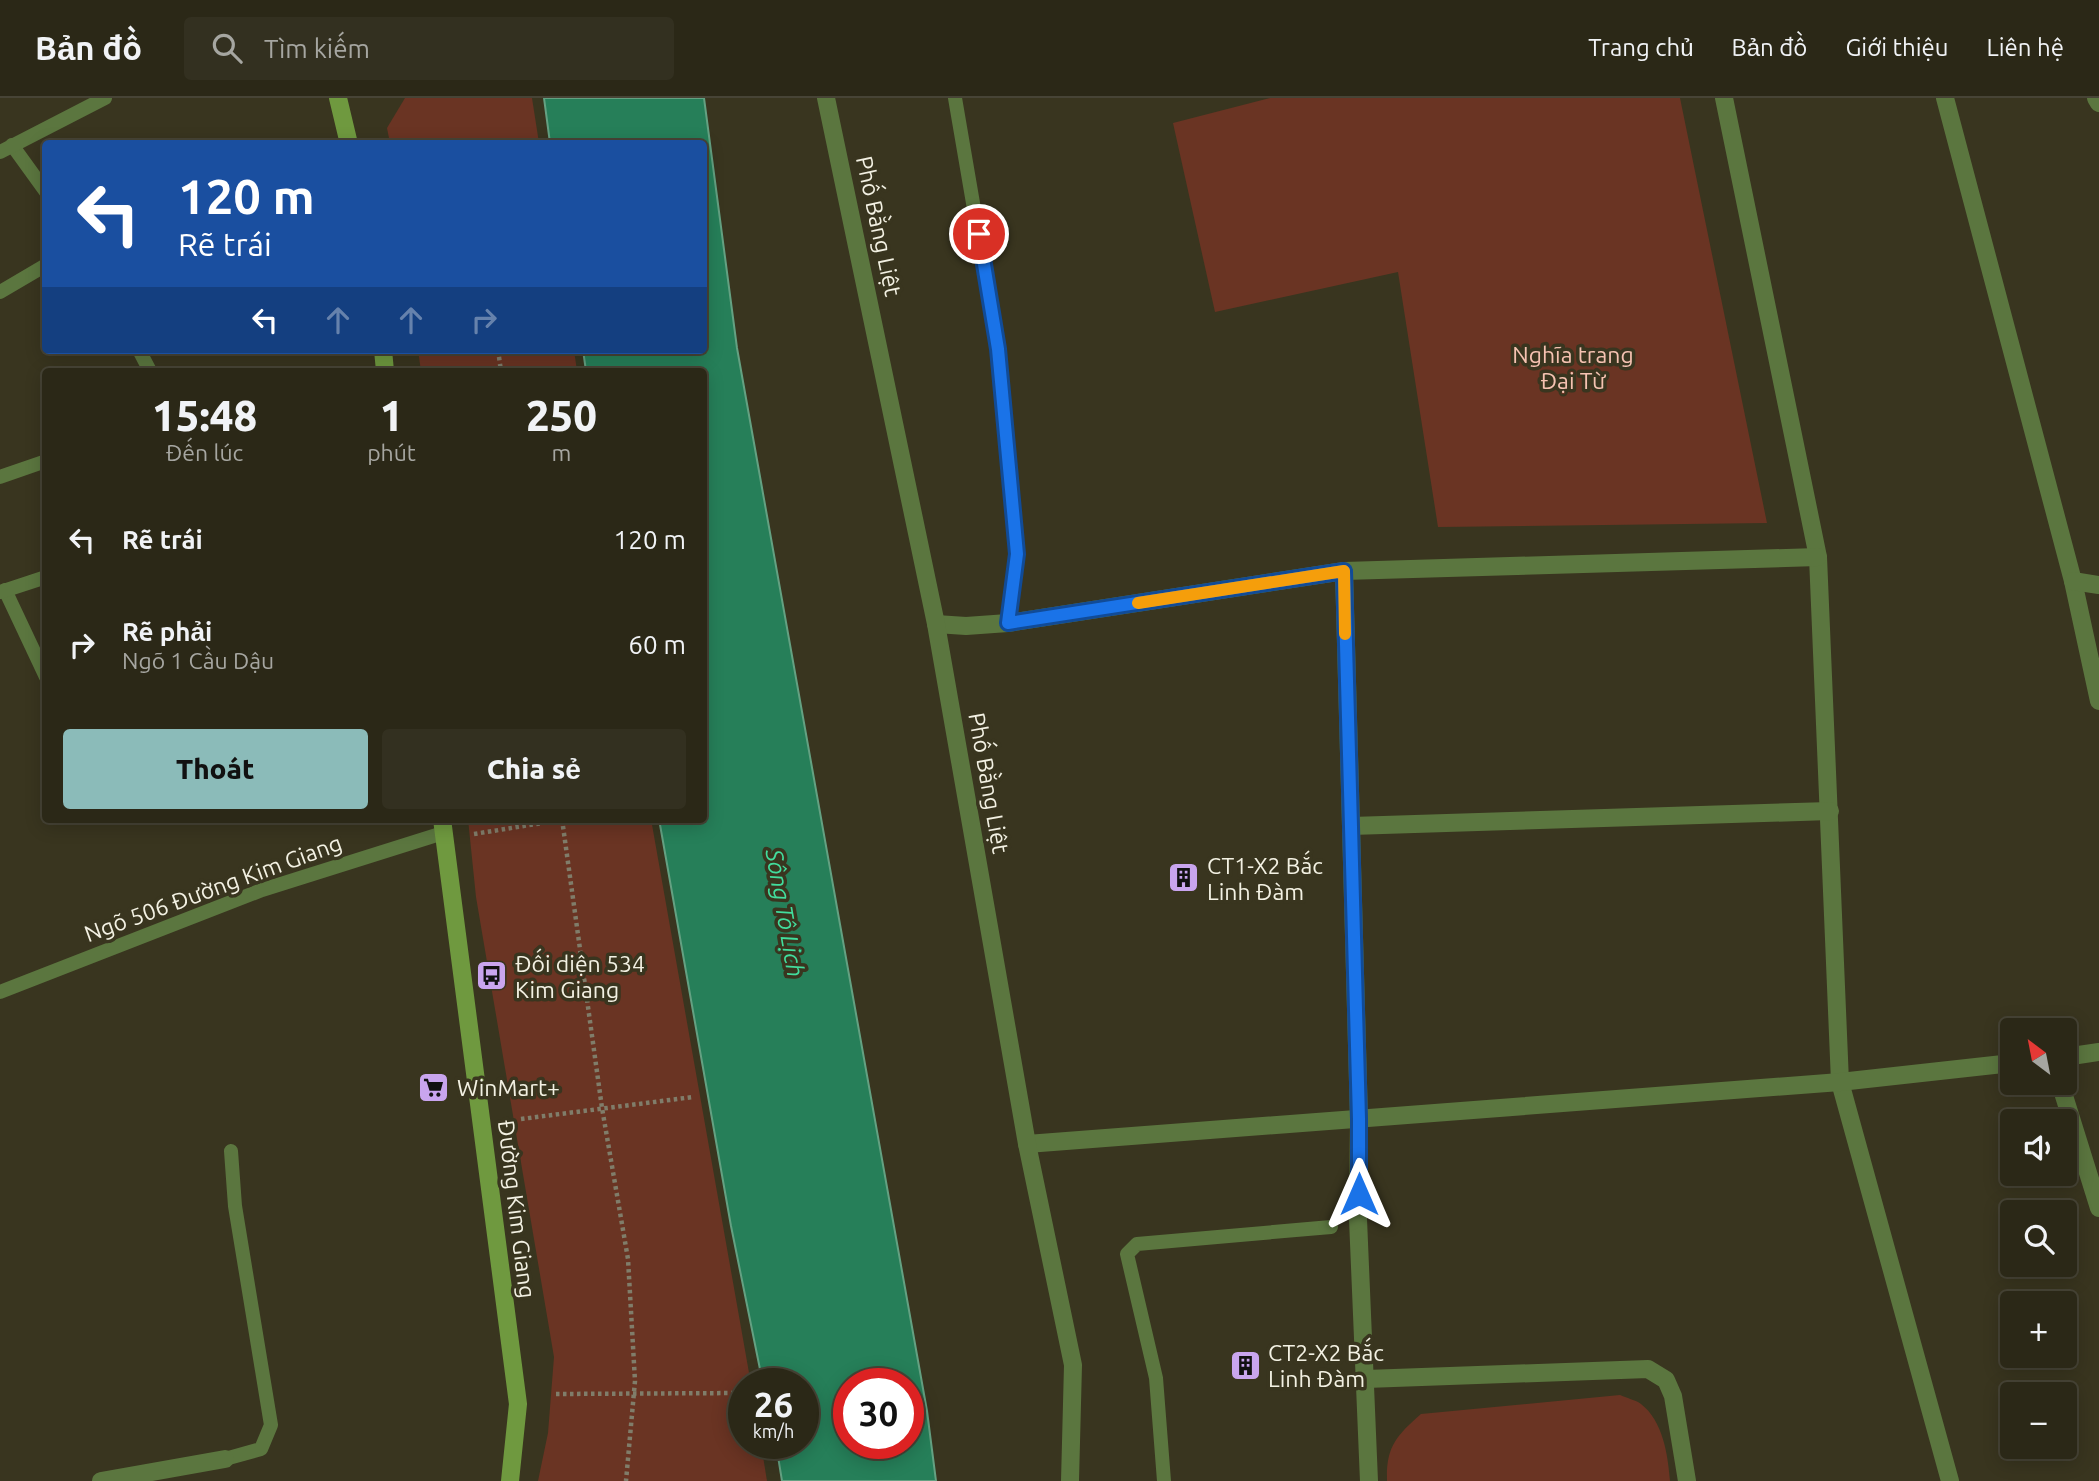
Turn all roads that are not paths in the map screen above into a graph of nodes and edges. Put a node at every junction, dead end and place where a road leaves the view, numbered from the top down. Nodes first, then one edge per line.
1 (104, 98) edge
2 (338, 98) edge
3 (826, 98) edge
4 (955, 98) edge
5 (1724, 98) edge
6 (1945, 98) edge
7 (2096, 98) edge
8 (2099, 103) edge
9 (348, 140) edge
10 (6, 148) edge
11 (42, 188) edge
12 (42, 267) edge
13 (0, 292) edge
14 (42, 462) edge
15 (0, 477) edge
16 (1818, 557) junction
17 (1344, 571) junction
18 (42, 578) edge
19 (2073, 580) junction
20 (2099, 584) edge
21 (2, 591) edge
22 (1008, 623) junction
23 (936, 624) junction
24 (42, 669) edge
25 (2099, 701) edge
26 (1830, 811) junction
27 (443, 826) edge
28 (1351, 826) junction
29 (0, 992) edge
30 (2099, 1052) edge
31 (2077, 1055) edge
32 (2000, 1064) edge
33 (1840, 1082) junction
34 (2064, 1096) edge
35 (1359, 1119) junction
36 (1027, 1143) junction
37 (231, 1151) dead end
38 (2099, 1208) edge
39 (1331, 1227) dead end
40 (1366, 1379) junction
41 (225, 1459) joint
42 (101, 1481) edge
43 (510, 1481) edge
44 (1070, 1481) edge
45 (1164, 1481) edge
46 (1369, 1481) edge
47 (1687, 1481) edge
48 (1951, 1481) edge

1 - 10 lane
2 - 9 main road
3 - 23 street, Phố Bằng Liệt
4 - 22 lane
5 - 16 street
6 - 19 street
7 - 8 street
10 - 11 lane
12 - 13 lane
14 - 15 lane
16 - 17 street
16 - 26 street
17 - 22 street
17 - 28 street
18 - 21 lane
19 - 20 street
19 - 25 street
21 - 24 lane
22 - 23 street
23 - 36 street, Phố Bằng Liệt
26 - 28 street
26 - 33 street
27 - 29 lane, Ngõ 506 Đường Kim Giang
27 - 43 main road, Đường Kim Giang
28 - 35 street
30 - 31 street
32 - 33 street
33 - 35 street
33 - 48 street
34 - 38 street
35 - 36 street
35 - 40 street
36 - 44 street, Phố Bằng Liệt
37 - 41 lane
39 - 45 lane
40 - 46 street
40 - 47 street
41 - 42 street

